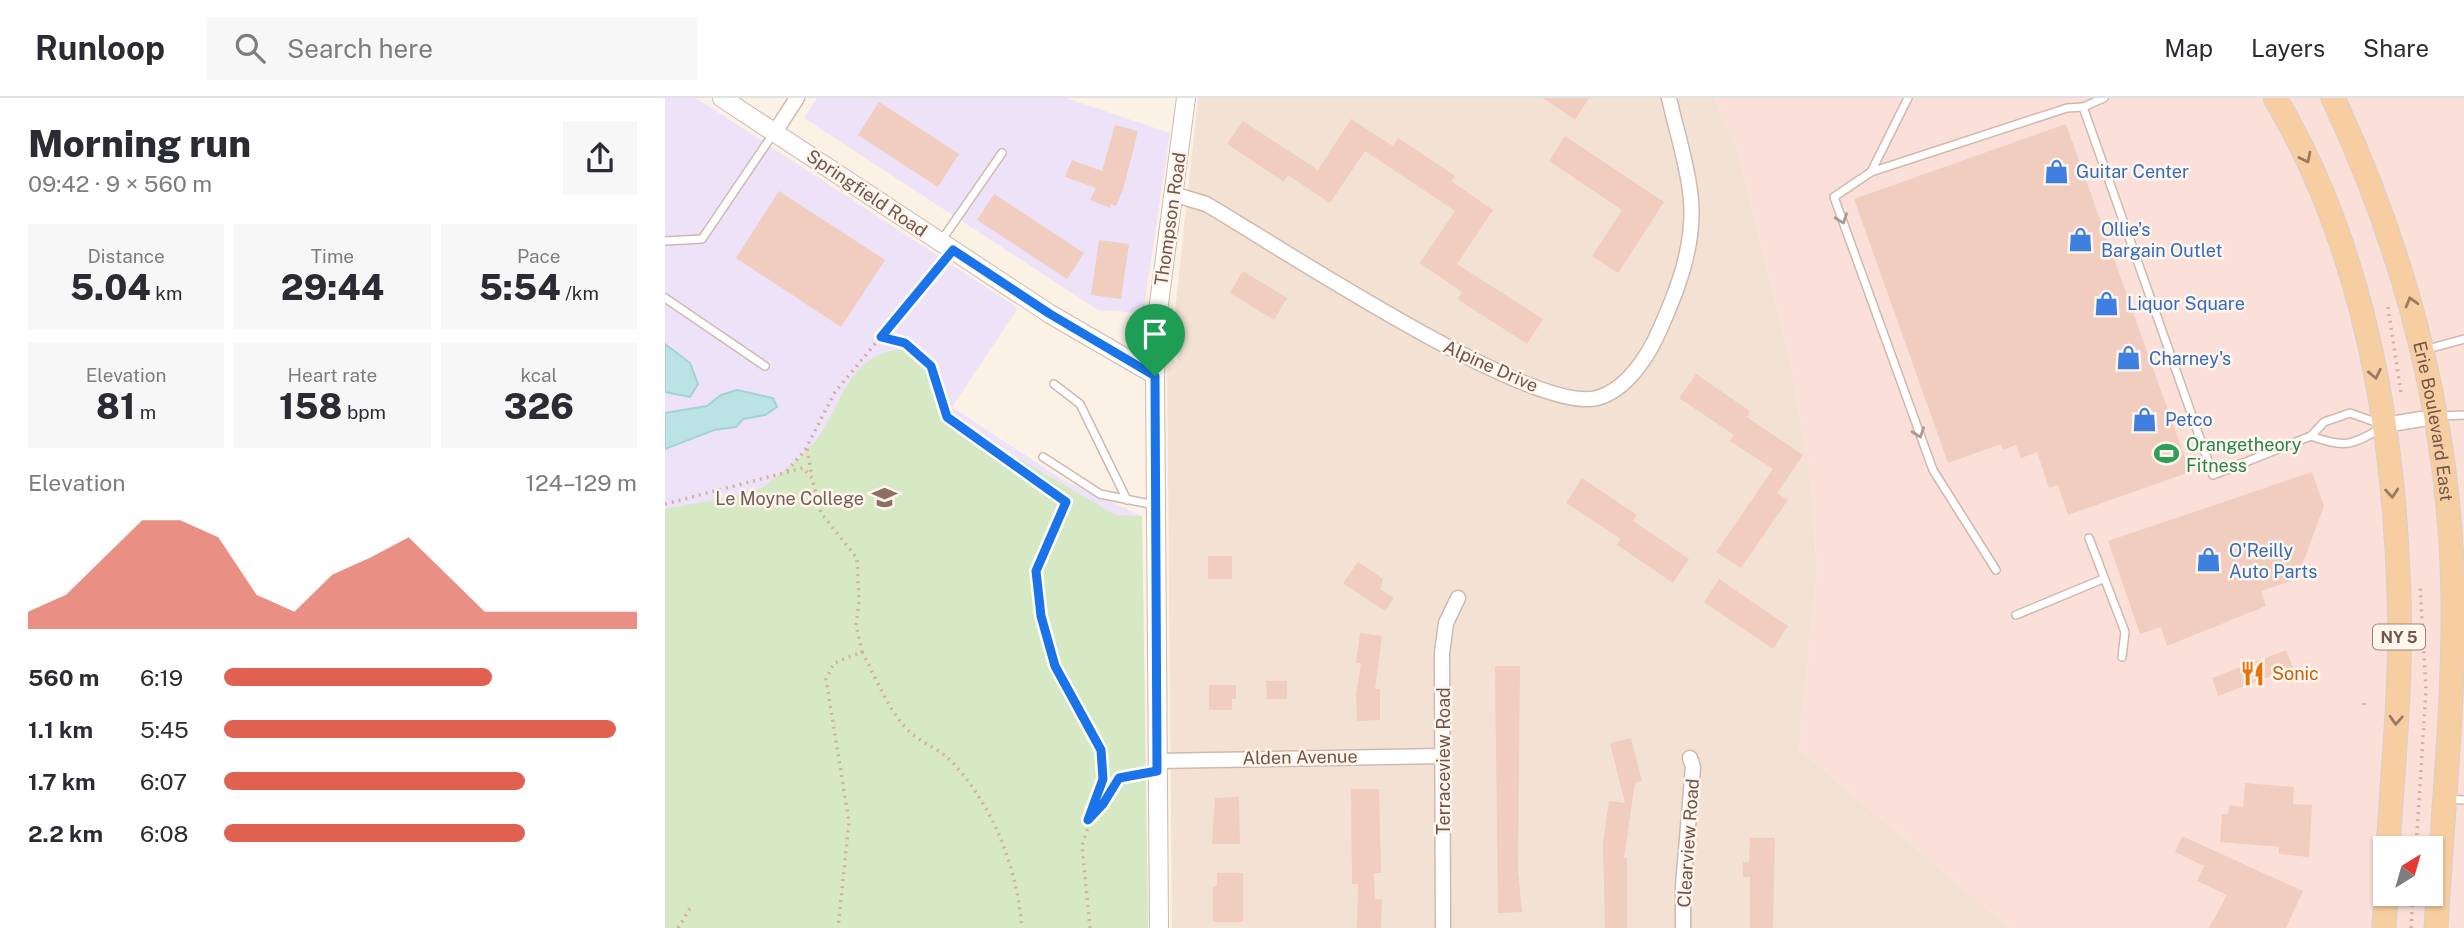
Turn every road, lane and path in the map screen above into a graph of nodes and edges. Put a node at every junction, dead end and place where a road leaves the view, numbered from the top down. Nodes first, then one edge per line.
1 (722, 98) edge
2 (797, 98) edge
3 (1187, 98) edge
4 (1669, 98) edge
5 (1907, 98) edge
6 (2074, 98) edge
7 (2104, 98) edge
8 (2274, 98) edge
9 (2333, 98) edge
10 (2083, 107) junction
11 (775, 132) junction
12 (1002, 153) dead end
13 (1871, 172) junction
14 (1173, 194) junction
15 (665, 241) edge
16 (947, 246) junction
17 (665, 298) edge
18 (881, 337) junction
19 (2464, 339) edge
20 (2424, 350) junction
21 (765, 366) dead end
22 (1155, 376) junction
23 (1054, 384) dead end
24 (2464, 415) edge
25 (2434, 417) junction
26 (2385, 425) junction
27 (2311, 436) junction
28 (807, 447) junction
29 (1042, 457) dead end
30 (786, 471) junction
31 (812, 478) junction
32 (1127, 500) junction
33 (665, 504) edge
34 (1156, 505) junction
35 (2089, 538) dead end
36 (1996, 570) dead end
37 (2103, 579) junction
38 (1458, 598) dead end
39 (2016, 615) dead end
40 (862, 652) junction
41 (2122, 657) dead end
42 (2364, 699) dead end
43 (2364, 705) dead end
44 (1443, 756) junction
45 (1690, 758) dead end
46 (1157, 766) junction
47 (2454, 799) edge
48 (1088, 820) junction
49 (2389, 836) edge
50 (2385, 906) edge
51 (2412, 906) edge
52 (690, 908) dead end
53 (678, 928) edge
54 (838, 928) edge
55 (1022, 928) edge
56 (1090, 928) edge
57 (1159, 928) edge
58 (1443, 928) edge
59 (1683, 928) edge
60 (2384, 928) edge
61 (2411, 928) edge
62 (2436, 928) edge

1 - 11 street, Springfield Road
2 - 11 street
3 - 14 street, Thompson Road
4 - 14 street, Alpine Drive
5 - 13 lane
6 - 10 lane
7 - 10 lane
8 -> 26 main road, NY 5
20 -> 9 main road, Erie Boulevard East
10 - 13 lane
10 - 27 lane
11 - 15 lane
11 - 16 street, Springfield Road
12 - 16 lane
13 -> 36 lane
14 - 22 street, Thompson Road
16 - 18 path
16 - 22 street, Springfield Road
17 - 21 lane
18 - 28 path
18 - 48 path
19 - 20 lane
20 - 25 main road, Erie Boulevard East
22 - 34 street, Thompson Road
23 - 32 lane
24 - 25 lane
25 - 26 street
25 - 47 main road, Erie Boulevard East
26 - 27 lane
26 - 27 lane
26 -> 49 main road, NY 5
28 - 30 path
28 - 31 path
29 - 32 lane
30 - 31 path
30 - 33 path
31 - 40 path
32 - 34 lane
34 - 46 street, Thompson Road
35 - 37 lane
37 - 39 lane
37 - 41 lane
38 - 44 street, Terraceview Road
40 - 54 path
40 - 55 path
42 - 43 path
44 - 46 street, Alden Avenue
44 - 58 street, Terraceview Road
45 - 59 street, Clearview Road
46 - 48 path
46 - 57 street, Thompson Road
47 - 62 main road, Erie Boulevard East
48 - 56 path
50 - 60 main road
51 - 61 path
52 - 53 path

